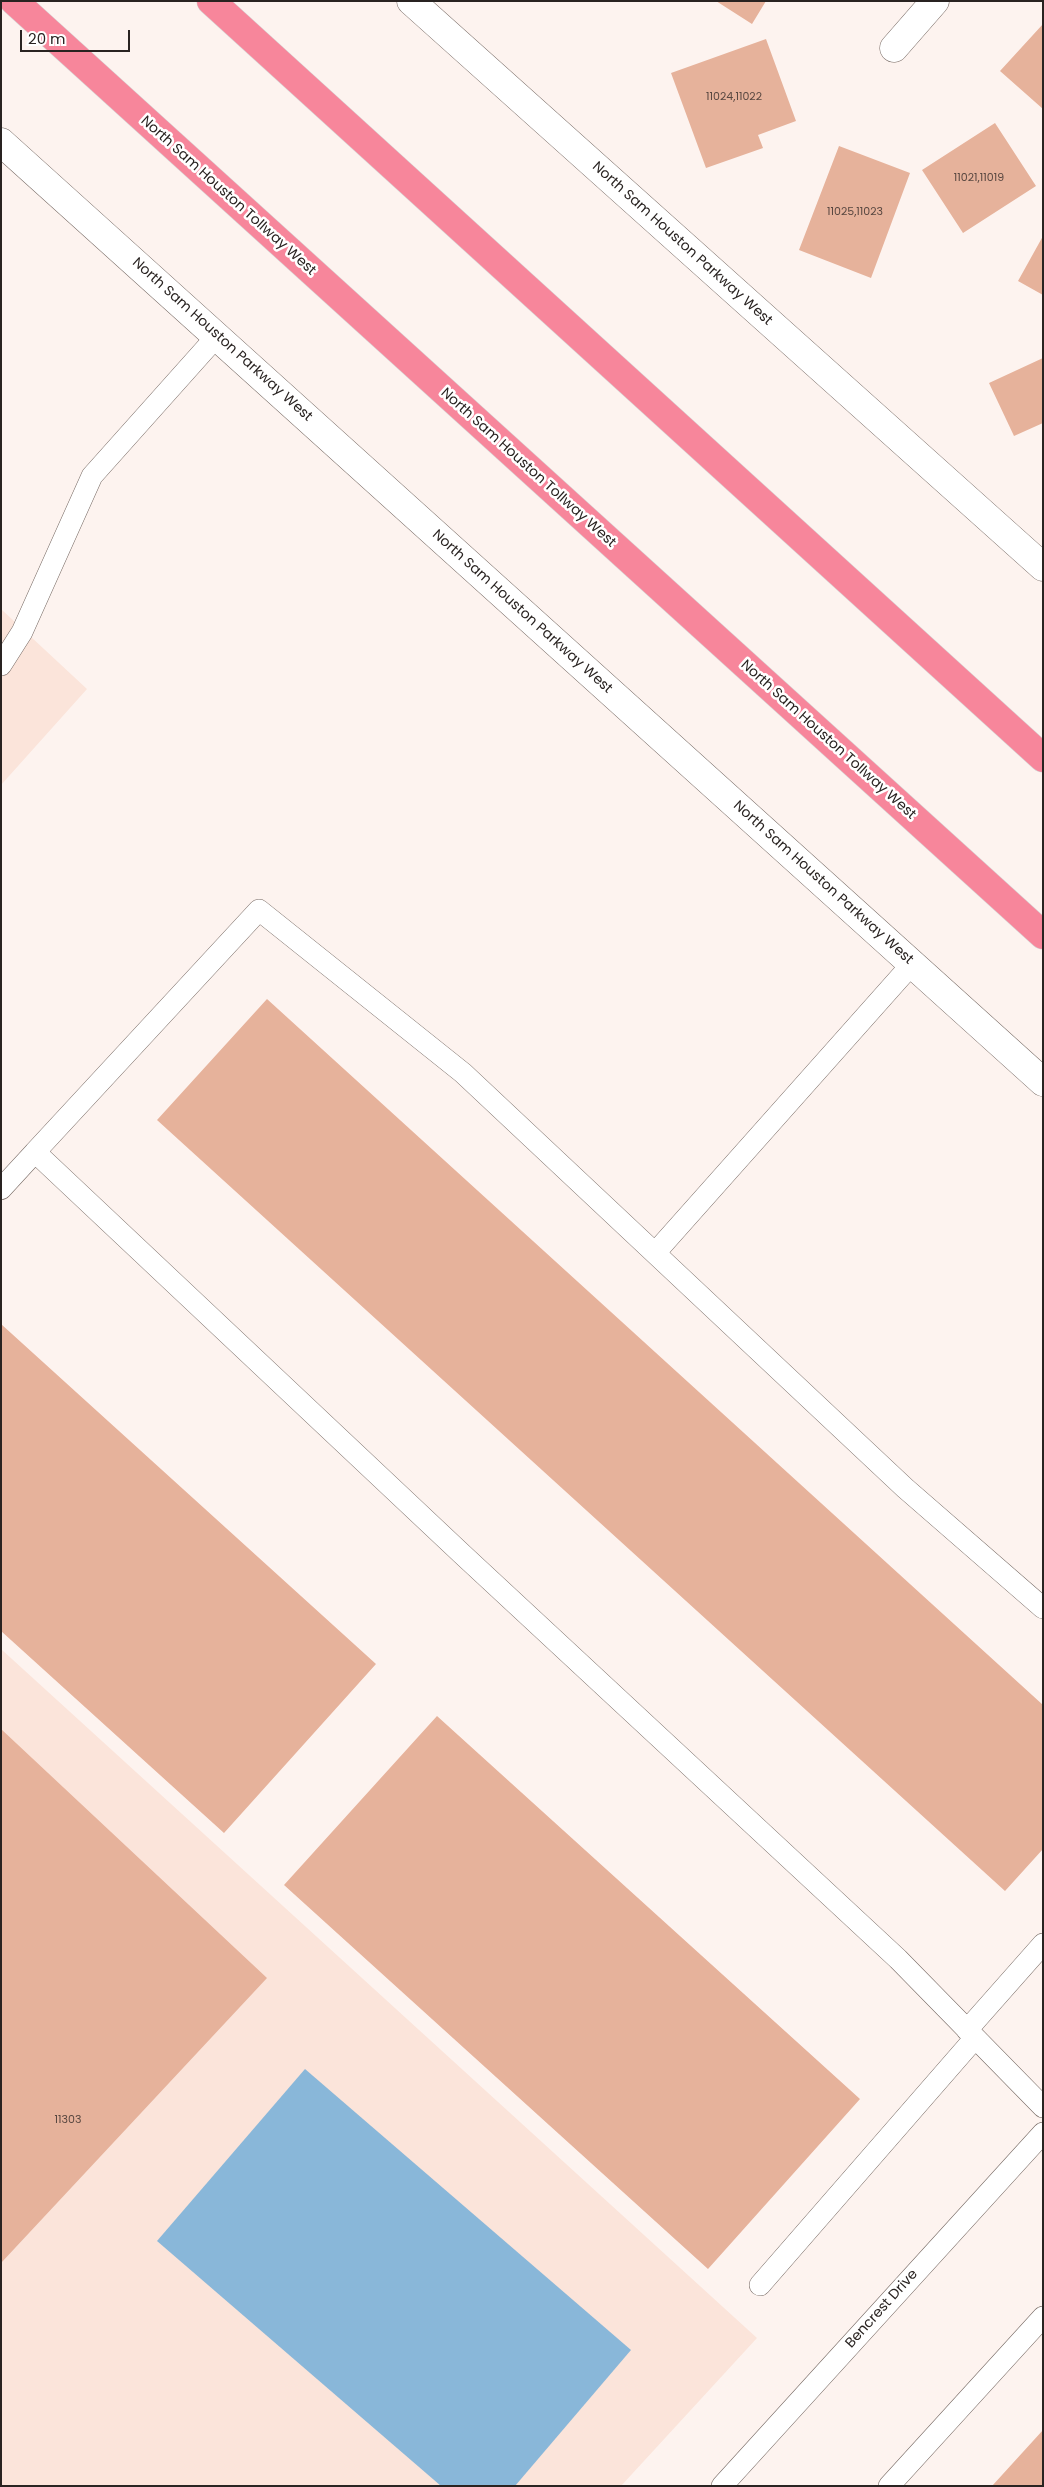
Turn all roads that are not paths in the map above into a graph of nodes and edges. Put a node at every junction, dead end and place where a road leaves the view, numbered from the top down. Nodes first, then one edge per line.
1 (14, 1) edge
2 (211, 1) edge
3 (410, 1) edge
4 (935, 1) edge
5 (894, 48) dead end
6 (1, 142) edge
7 (217, 336) junction
8 (1043, 567) edge
9 (1, 665) edge
10 (1043, 758) edge
11 (1043, 935) edge
12 (912, 964) junction
13 (1043, 1082) edge
14 (35, 1152) junction
15 (1, 1189) edge
16 (655, 1253) junction
17 (1043, 1608) edge
18 (1043, 1944) edge
19 (971, 2034) junction
20 (1043, 2107) edge
21 (1043, 2133) edge
22 (760, 2285) dead end
23 (1043, 2317) edge
24 (722, 2486) edge
25 (889, 2486) edge

1 - 11 highway, North Sam Houston Tollway West
2 - 10 highway
3 - 8 main road, North Sam Houston Parkway West
4 - 5 main road
6 - 7 main road, North Sam Houston Parkway West
7 - 9 lane
7 - 12 main road, North Sam Houston Parkway West
12 - 13 main road, North Sam Houston Parkway West
12 - 16 lane
14 - 15 lane
14 - 16 lane
14 - 19 lane
16 - 17 lane
18 - 19 lane
19 - 20 lane
19 - 22 lane
21 - 24 lane, Bencrest Drive
23 - 25 lane

